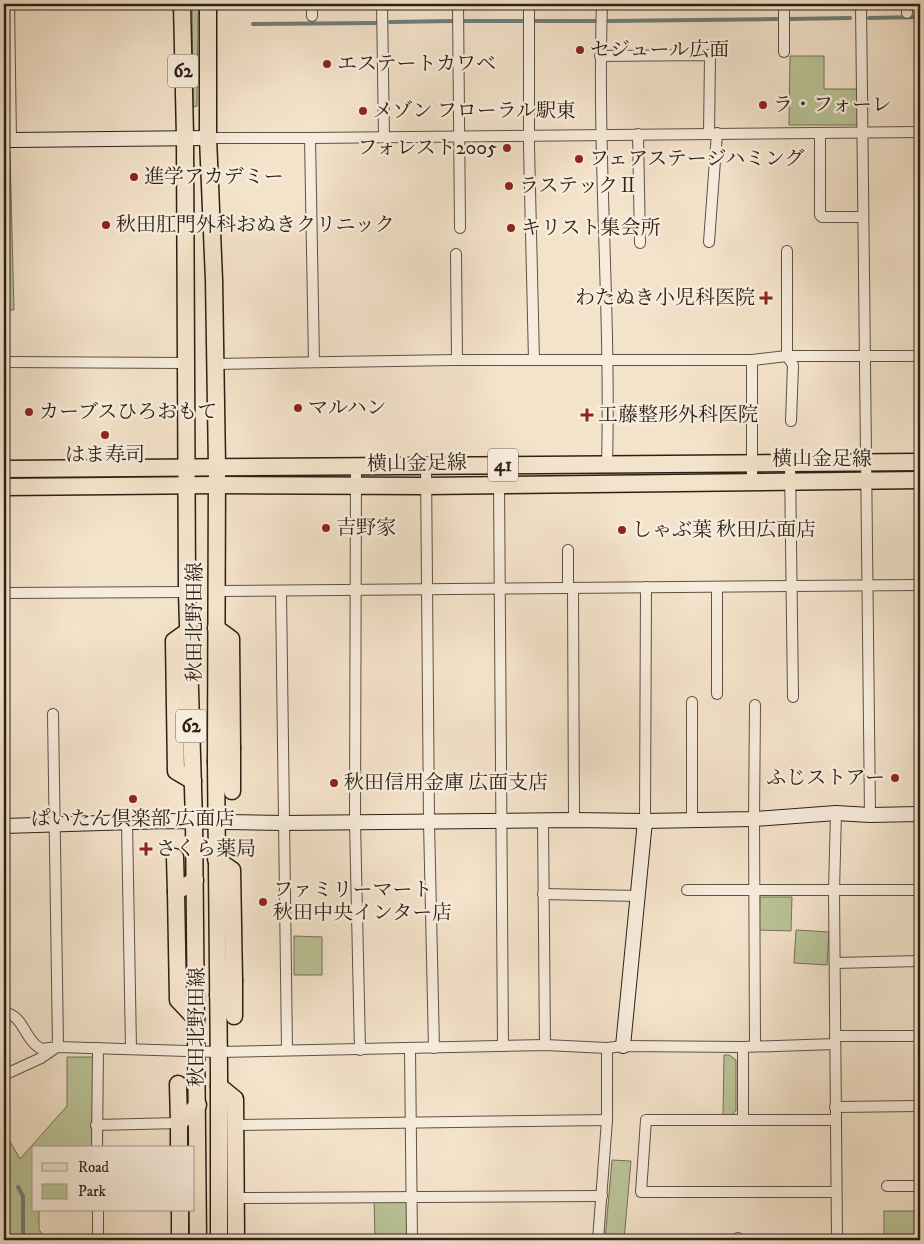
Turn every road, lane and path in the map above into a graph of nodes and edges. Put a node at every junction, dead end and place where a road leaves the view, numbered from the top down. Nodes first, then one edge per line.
1 (9, 4) edge
2 (182, 4) edge
3 (208, 4) edge
4 (312, 4) edge
5 (382, 4) edge
6 (458, 4) edge
7 (529, 4) edge
8 (602, 4) edge
9 (784, 4) edge
10 (861, 4) edge
11 (312, 16) dead end
12 (784, 52) dead end
13 (600, 56) junction
14 (920, 132) edge
15 (713, 133) junction
16 (820, 133) junction
17 (862, 133) junction
18 (601, 134) junction
19 (638, 134) junction
20 (528, 135) junction
21 (459, 136) junction
22 (185, 137) junction
23 (384, 137) junction
24 (208, 138) junction
25 (310, 138) junction
26 (7, 140) edge
27 (863, 217) junction
28 (460, 228) dead end
29 (709, 242) dead end
30 (640, 243) dead end
31 (788, 251) dead end
32 (456, 254) dead end
33 (787, 356) junction
34 (920, 356) edge
35 (866, 357) junction
36 (457, 360) junction
37 (534, 360) junction
38 (752, 360) junction
39 (607, 361) junction
40 (4, 362) edge
41 (314, 362) junction
42 (186, 364) junction
43 (216, 364) junction
44 (791, 421) dead end
45 (867, 462) junction
46 (920, 462) edge
47 (790, 463) junction
48 (752, 464) junction
49 (607, 465) junction
50 (356, 466) junction
51 (426, 466) junction
52 (188, 467) junction
53 (217, 467) junction
54 (4, 469) edge
55 (867, 480) junction
56 (920, 480) edge
57 (752, 481) junction
58 (790, 481) junction
59 (499, 484) junction
60 (188, 485) junction
61 (217, 485) junction
62 (355, 486) junction
63 (426, 486) junction
64 (4, 487) edge
65 (568, 550) dead end
66 (867, 585) junction
67 (920, 585) edge
68 (792, 586) junction
69 (646, 587) junction
70 (717, 587) junction
71 (571, 588) junction
72 (428, 589) junction
73 (499, 589) junction
74 (356, 590) junction
75 (216, 591) junction
76 (281, 591) junction
77 (187, 592) junction
78 (4, 593) edge
79 (216, 628) junction
80 (717, 694) dead end
81 (793, 697) dead end
82 (692, 702) dead end
83 (755, 705) dead end
84 (53, 714) dead end
85 (232, 748) junction
86 (216, 762) junction
87 (232, 791) dead end
88 (836, 812) junction
89 (920, 814) edge
90 (870, 815) junction
91 (754, 819) junction
92 (542, 820) junction
93 (574, 820) junction
94 (692, 820) junction
95 (194, 821) junction
96 (216, 821) junction
97 (502, 821) junction
98 (645, 821) junction
99 (127, 822) junction
100 (355, 822) junction
101 (429, 822) junction
102 (284, 823) junction
103 (4, 826) edge
104 (53, 826) junction
105 (176, 857) dead end
106 (216, 858) junction
107 (194, 880) junction
108 (687, 890) dead end
109 (755, 890) junction
110 (920, 890) edge
111 (834, 891) junction
112 (176, 892) junction
113 (543, 894) junction
114 (638, 896) junction
115 (920, 961) edge
116 (835, 963) junction
117 (234, 980) junction
118 (218, 995) junction
119 (4, 1012) edge
120 (234, 1016) dead end
121 (196, 1019) junction
122 (920, 1036) edge
123 (836, 1040) junction
124 (755, 1045) junction
125 (503, 1046) junction
126 (545, 1046) junction
127 (623, 1046) junction
128 (57, 1047) junction
129 (743, 1047) junction
130 (98, 1048) junction
131 (410, 1048) junction
132 (434, 1048) junction
133 (607, 1048) junction
134 (131, 1049) junction
135 (287, 1050) junction
136 (360, 1050) junction
137 (197, 1051) junction
138 (219, 1052) junction
139 (4, 1075) edge
140 (178, 1084) dead end
141 (219, 1086) junction
142 (198, 1105) junction
143 (920, 1106) edge
144 (835, 1107) junction
145 (607, 1120) junction
146 (743, 1120) junction
147 (835, 1120) junction
148 (411, 1122) junction
149 (179, 1123) junction
150 (96, 1125) junction
151 (235, 1125) junction
152 (97, 1146) edge
153 (179, 1146) edge
154 (887, 1186) dead end
155 (920, 1186) edge
156 (836, 1192) junction
157 (602, 1196) junction
158 (412, 1197) junction
159 (236, 1198) junction
160 (98, 1212) edge
161 (180, 1212) edge
162 (98, 1240) edge
163 (180, 1240) edge
164 (198, 1240) edge
165 (219, 1240) edge
166 (236, 1240) edge
167 (412, 1240) edge
168 (598, 1240) edge
169 (837, 1240) edge

1 - 26 street
2 - 22 main road, 秋田北野田線 / 62
3 - 24 main road, 秋田北野田線 / 62
4 - 11 street
5 - 23 street
6 - 21 street
7 - 20 street
8 - 13 street
9 - 12 street
10 - 17 street
13 - 15 street
13 - 18 street
14 - 17 street
15 - 16 street
15 - 19 street
15 - 29 street
16 - 17 street
16 - 27 street
17 - 27 street
18 - 19 street
18 - 20 street
18 - 39 street
19 - 30 street
20 - 21 street
20 - 37 street
21 - 23 street
21 - 28 street
22 - 24 street
22 - 26 street
22 - 42 main road, 秋田北野田線 / 62
23 - 25 street
24 - 25 street
24 - 43 main road, 秋田北野田線 / 62
25 - 41 street
27 - 35 street
31 - 33 street
32 - 36 street
33 - 35 street
33 - 38 street
33 - 44 street
34 - 35 street
35 - 45 street
36 - 37 street
36 - 41 street
37 - 39 street
38 - 39 street
38 - 48 street
39 - 49 street
40 - 42 street
41 - 43 street
42 - 52 main road, 秋田北野田線 / 62
43 - 53 main road, 秋田北野田線 / 62
45 - 46 main road, 横山金足線 / 41
45 - 47 main road, 横山金足線 / 41
45 - 55 street
47 - 48 main road, 横山金足線 / 41
47 - 58 street
48 - 49 main road, 横山金足線 / 41
48 - 57 street
49 - 51 main road, 横山金足線 / 41
50 - 51 main road, 横山金足線 / 41
50 - 53 main road, 横山金足線 / 41
50 - 62 street
51 - 63 street
52 - 53 main road, 横山金足線 / 41
52 - 54 main road, 横山金足線 / 41
52 - 60 main road, 秋田北野田線 / 62
53 - 61 main road, 秋田北野田線 / 62
55 - 56 main road, 横山金足線 / 41
55 - 58 main road, 横山金足線 / 41
55 - 66 street
57 - 58 main road, 横山金足線 / 41
57 - 59 main road, 横山金足線 / 41
58 - 68 street
59 - 63 main road, 横山金足線 / 41
59 - 73 street
60 - 61 main road, 横山金足線 / 41
60 - 64 main road, 横山金足線 / 41
60 - 77 main road, 秋田北野田線 / 62
61 - 62 main road, 横山金足線 / 41
61 - 75 main road, 秋田北野田線 / 62
62 - 63 main road, 横山金足線 / 41
62 - 74 street
63 - 72 street
65 - 71 street
66 - 67 street
66 - 68 street
66 - 90 street
68 - 70 street
68 - 81 street
69 - 70 street
69 - 71 street
69 - 98 street
70 - 80 street
71 - 73 street
71 - 93 street
72 - 73 street
72 - 74 street
72 - 101 street
73 - 97 street
74 - 76 street
74 - 100 street
75 - 76 street
75 - 79 main road, 秋田北野田線 / 62
76 - 102 street
77 - 78 street
77 - 95 main road, 秋田北野田線 / 62
79 - 85 main road
79 - 86 main road, 秋田北野田線 / 62
82 - 94 street
83 - 91 street
84 - 104 street
85 - 86 main road
85 - 87 main road
86 - 96 main road, 秋田北野田線 / 62
88 - 90 street
88 - 91 street
88 - 111 street
89 - 90 street
91 - 94 street
91 - 109 street
92 - 93 street
92 - 97 street
92 - 113 street
93 - 98 street
94 - 98 street
95 - 96 street
95 - 99 street
95 - 107 main road, 秋田北野田線 / 62
96 - 102 street
96 - 106 main road, 秋田北野田線 / 62
97 - 101 street
97 - 125 street
98 - 114 street
99 - 104 street
99 - 134 street
100 - 101 street
100 - 102 street
100 - 136 street
101 - 132 street
102 - 135 street
103 - 104 street
104 - 128 street
105 - 112 main road
106 - 117 main road
106 - 118 main road, 秋田北野田線 / 62
107 - 112 main road
107 - 121 main road, 秋田北野田線 / 62
108 - 109 street
109 - 111 street
109 - 124 street
110 - 111 street
111 - 116 street
112 - 121 main road
113 - 114 street
113 - 126 street
114 - 127 street
115 - 116 street
116 - 123 street
117 - 118 main road
117 - 120 main road
118 - 138 main road, 秋田北野田線 / 62
119 - 128 street
121 - 137 main road, 秋田北野田線 / 62
122 - 123 street
123 - 124 street
123 - 144 street
124 - 129 street
125 - 126 street
125 - 132 street
126 - 133 street
127 - 129 street
127 - 133 street
128 - 130 street
128 - 139 street
129 - 146 street
130 - 134 street
130 - 150 street
131 - 132 street
131 - 136 street
131 - 148 street
133 - 145 street
134 - 137 street
135 - 136 street
135 - 138 street
137 - 138 street
137 - 142 main road, 秋田北野田線 / 62
138 - 141 main road, 秋田北野田線 / 62
140 - 149 main road
141 - 151 main road
141 - 165 main road, 秋田北野田線 / 62
142 - 149 main road
142 - 164 main road, 秋田北野田線 / 62
143 - 144 street
144 - 147 street
145 - 148 street
145 - 157 street
146 - 147 street
146 - 156 street
147 - 156 street
148 - 151 street
148 - 158 street
149 - 150 street
149 - 153 main road
150 - 152 street
151 - 159 main road
154 - 155 street
156 - 169 street
157 - 158 street
157 - 168 street
158 - 159 street
158 - 167 street
159 - 166 main road
160 - 162 street
161 - 163 main road

